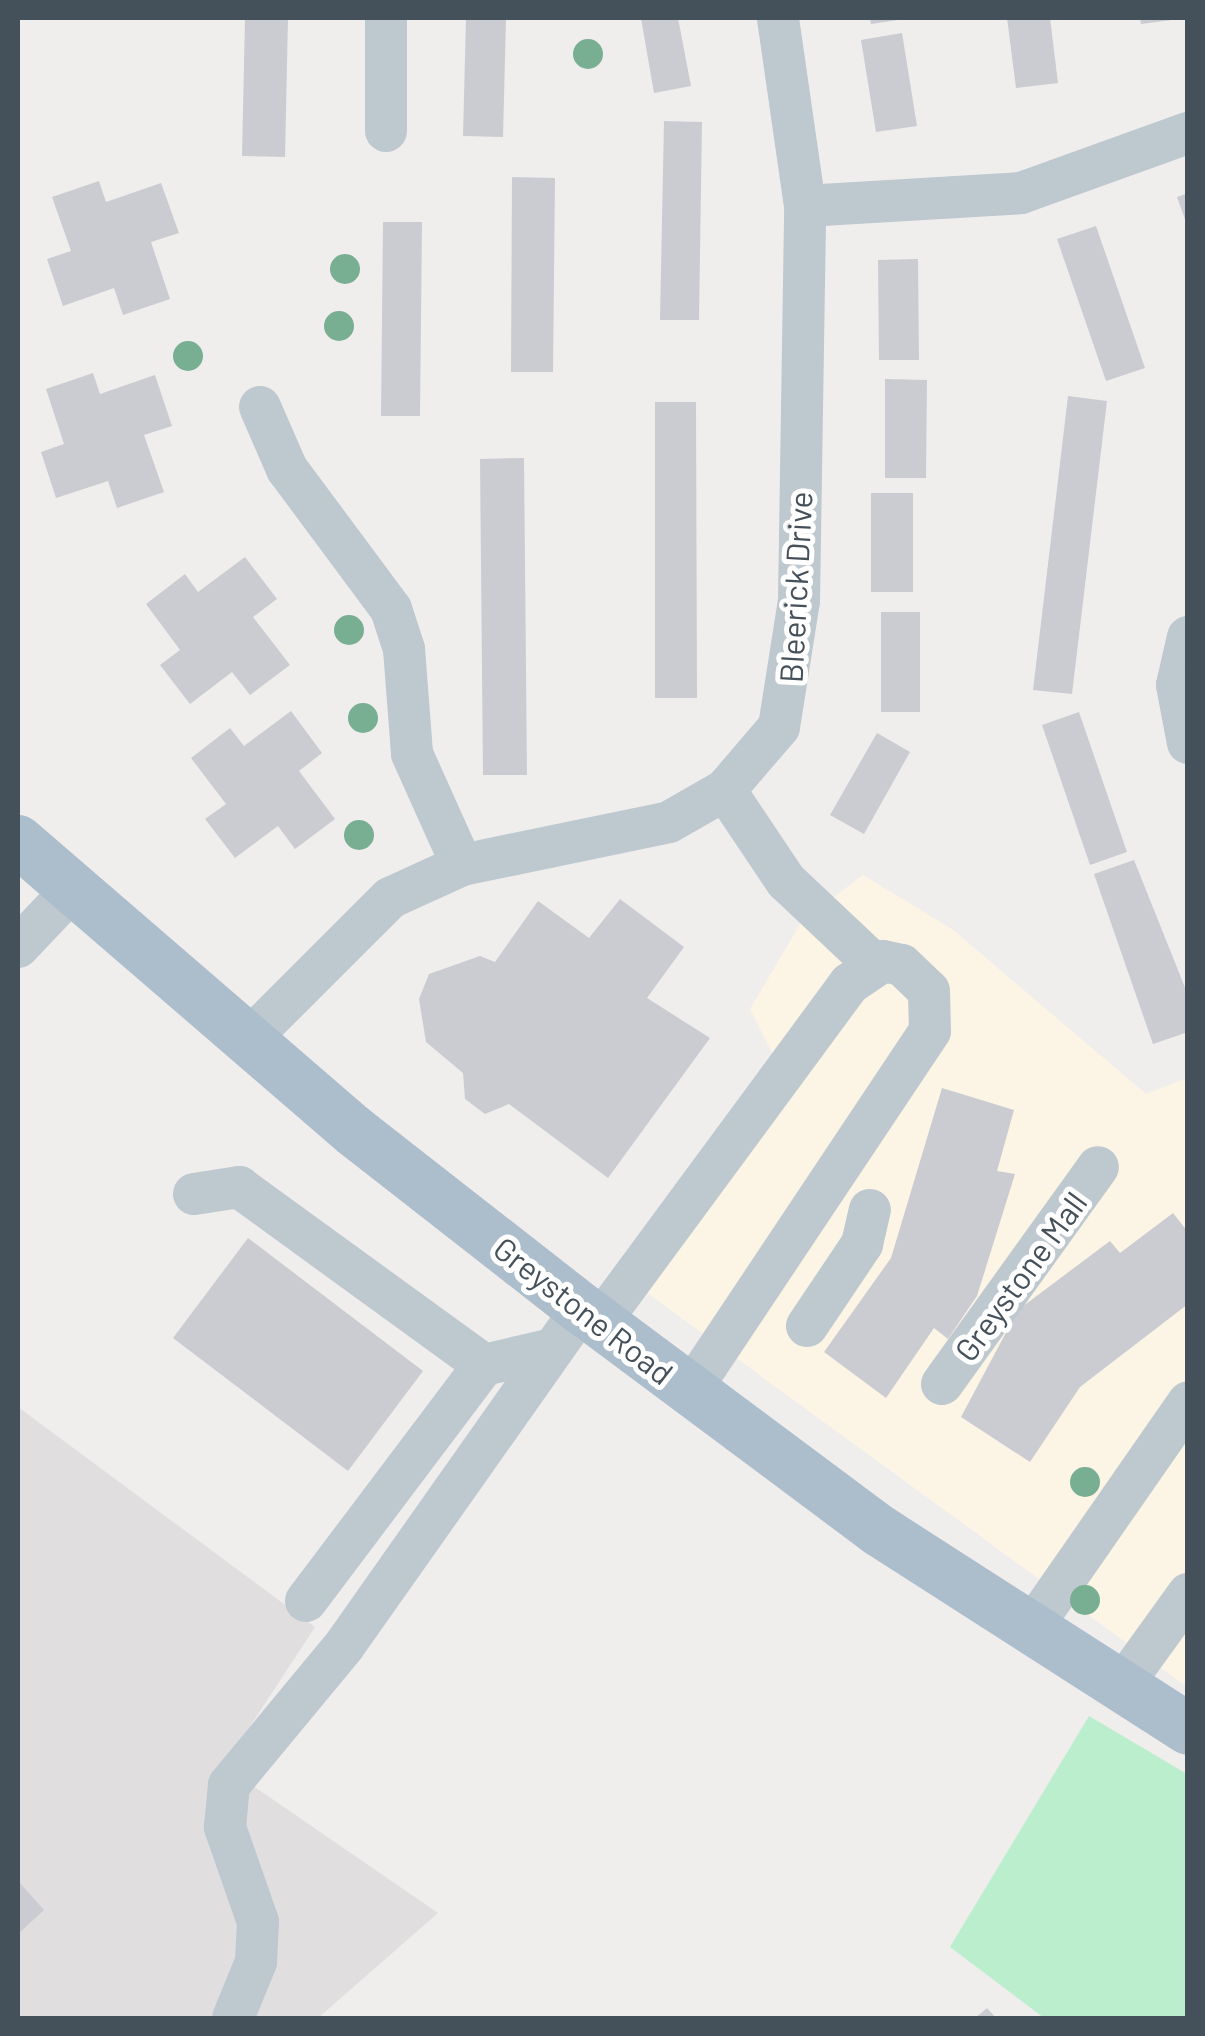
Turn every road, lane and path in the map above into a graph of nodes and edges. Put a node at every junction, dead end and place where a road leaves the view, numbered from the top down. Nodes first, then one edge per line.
1 (386, 18) edge
2 (778, 18) edge
3 (386, 131) dead end
4 (1188, 133) edge
5 (805, 206) junction
6 (260, 407) dead end
7 (1188, 636) edge
8 (1188, 743) edge
9 (725, 790) junction
10 (18, 840) edge
11 (462, 865) junction
12 (73, 889) junction
13 (18, 948) edge
14 (874, 964) junction
15 (248, 1040) junction
16 (1098, 1167) dead end
17 (194, 1194) dead end
18 (870, 1210) dead end
19 (792, 1238) junction
20 (842, 1271) junction
21 (807, 1326) dead end
22 (578, 1327) junction
23 (484, 1365) junction
24 (942, 1384) dead end
25 (690, 1391) junction
26 (1188, 1403) edge
27 (1188, 1594) edge
28 (306, 1600) dead end
29 (1030, 1630) junction
30 (1121, 1687) junction
31 (1188, 1729) edge
32 (234, 2018) edge

1 - 3 street
2 - 5 street, Bleerick Drive
4 - 5 street
5 - 9 street, Bleerick Drive
6 - 11 street
7 - 8 street
9 - 11 street, Bleerick Drive
9 - 14 street
10 - 12 main road, Greystone Road
11 - 15 street, Bleerick Drive
12 - 13 street
12 - 15 main road, Greystone Road
14 - 19 street
14 - 22 street
15 - 22 main road, Greystone Road
16 - 24 street, Greystone Mall
17 - 23 street
18 - 20 street
19 - 20 street
19 - 25 street
20 - 21 street
22 - 23 street
22 - 25 main road, Greystone Road
22 - 32 street
23 - 28 street
25 - 29 main road, Greystone Road
26 - 29 street
27 - 30 street
29 - 30 main road, Greystone Road
30 - 31 main road, Greystone Road

